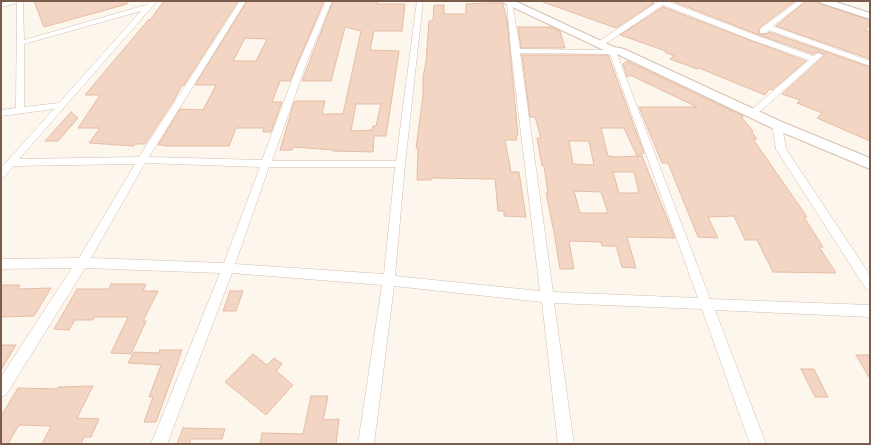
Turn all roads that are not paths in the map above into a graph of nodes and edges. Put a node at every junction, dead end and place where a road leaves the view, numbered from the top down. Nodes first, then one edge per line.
1 (19, 1) edge
2 (243, 1) edge
3 (329, 1) edge
4 (420, 1) edge
5 (802, 1) edge
6 (824, 1) edge
7 (509, 2) edge
8 (663, 2) edge
9 (1, 4) edge
10 (151, 4) edge
11 (870, 16) edge
12 (768, 27) junction
13 (755, 38) junction
14 (20, 43) junction
15 (599, 44) junction
16 (826, 49) junction
17 (515, 51) junction
18 (615, 51) junction
19 (815, 59) junction
20 (870, 64) edge
21 (62, 105) junction
22 (20, 110) junction
23 (1, 113) edge
24 (752, 114) junction
25 (777, 126) junction
26 (142, 160) junction
27 (12, 162) junction
28 (267, 164) junction
29 (400, 164) junction
30 (870, 164) edge
31 (1, 174) edge
32 (82, 263) junction
33 (1, 264) edge
34 (228, 268) junction
35 (389, 280) junction
36 (870, 285) edge
37 (547, 297) junction
38 (706, 304) junction
39 (870, 311) edge
40 (1, 390) edge
41 (159, 444) edge
42 (366, 444) edge
43 (566, 444) edge
44 (758, 444) edge

1 - 9 street
1 - 14 street
2 - 26 street
3 - 28 street
4 - 29 street
5 - 12 street
6 - 11 street
7 - 15 main road
7 - 17 street
8 - 13 street
8 - 15 street
10 - 14 street
10 - 21 street
12 - 13 street
12 - 16 street
13 - 19 street
14 - 22 street
15 - 18 main road
16 - 19 street
16 - 20 street
17 - 18 street
17 - 37 street
18 - 24 main road
18 - 38 street
19 - 24 street
21 - 22 street
21 - 27 street
22 - 23 street
24 - 25 main road
25 - 30 main road
25 - 36 street
26 - 27 street
26 - 28 street
26 - 32 street
27 - 31 street
28 - 29 street
28 - 34 street
29 - 35 street
32 - 33 street
32 - 34 street
32 - 40 street
34 - 35 street
34 - 41 street
35 - 37 street
35 - 42 street
37 - 38 street
37 - 43 street
38 - 39 street
38 - 44 street

